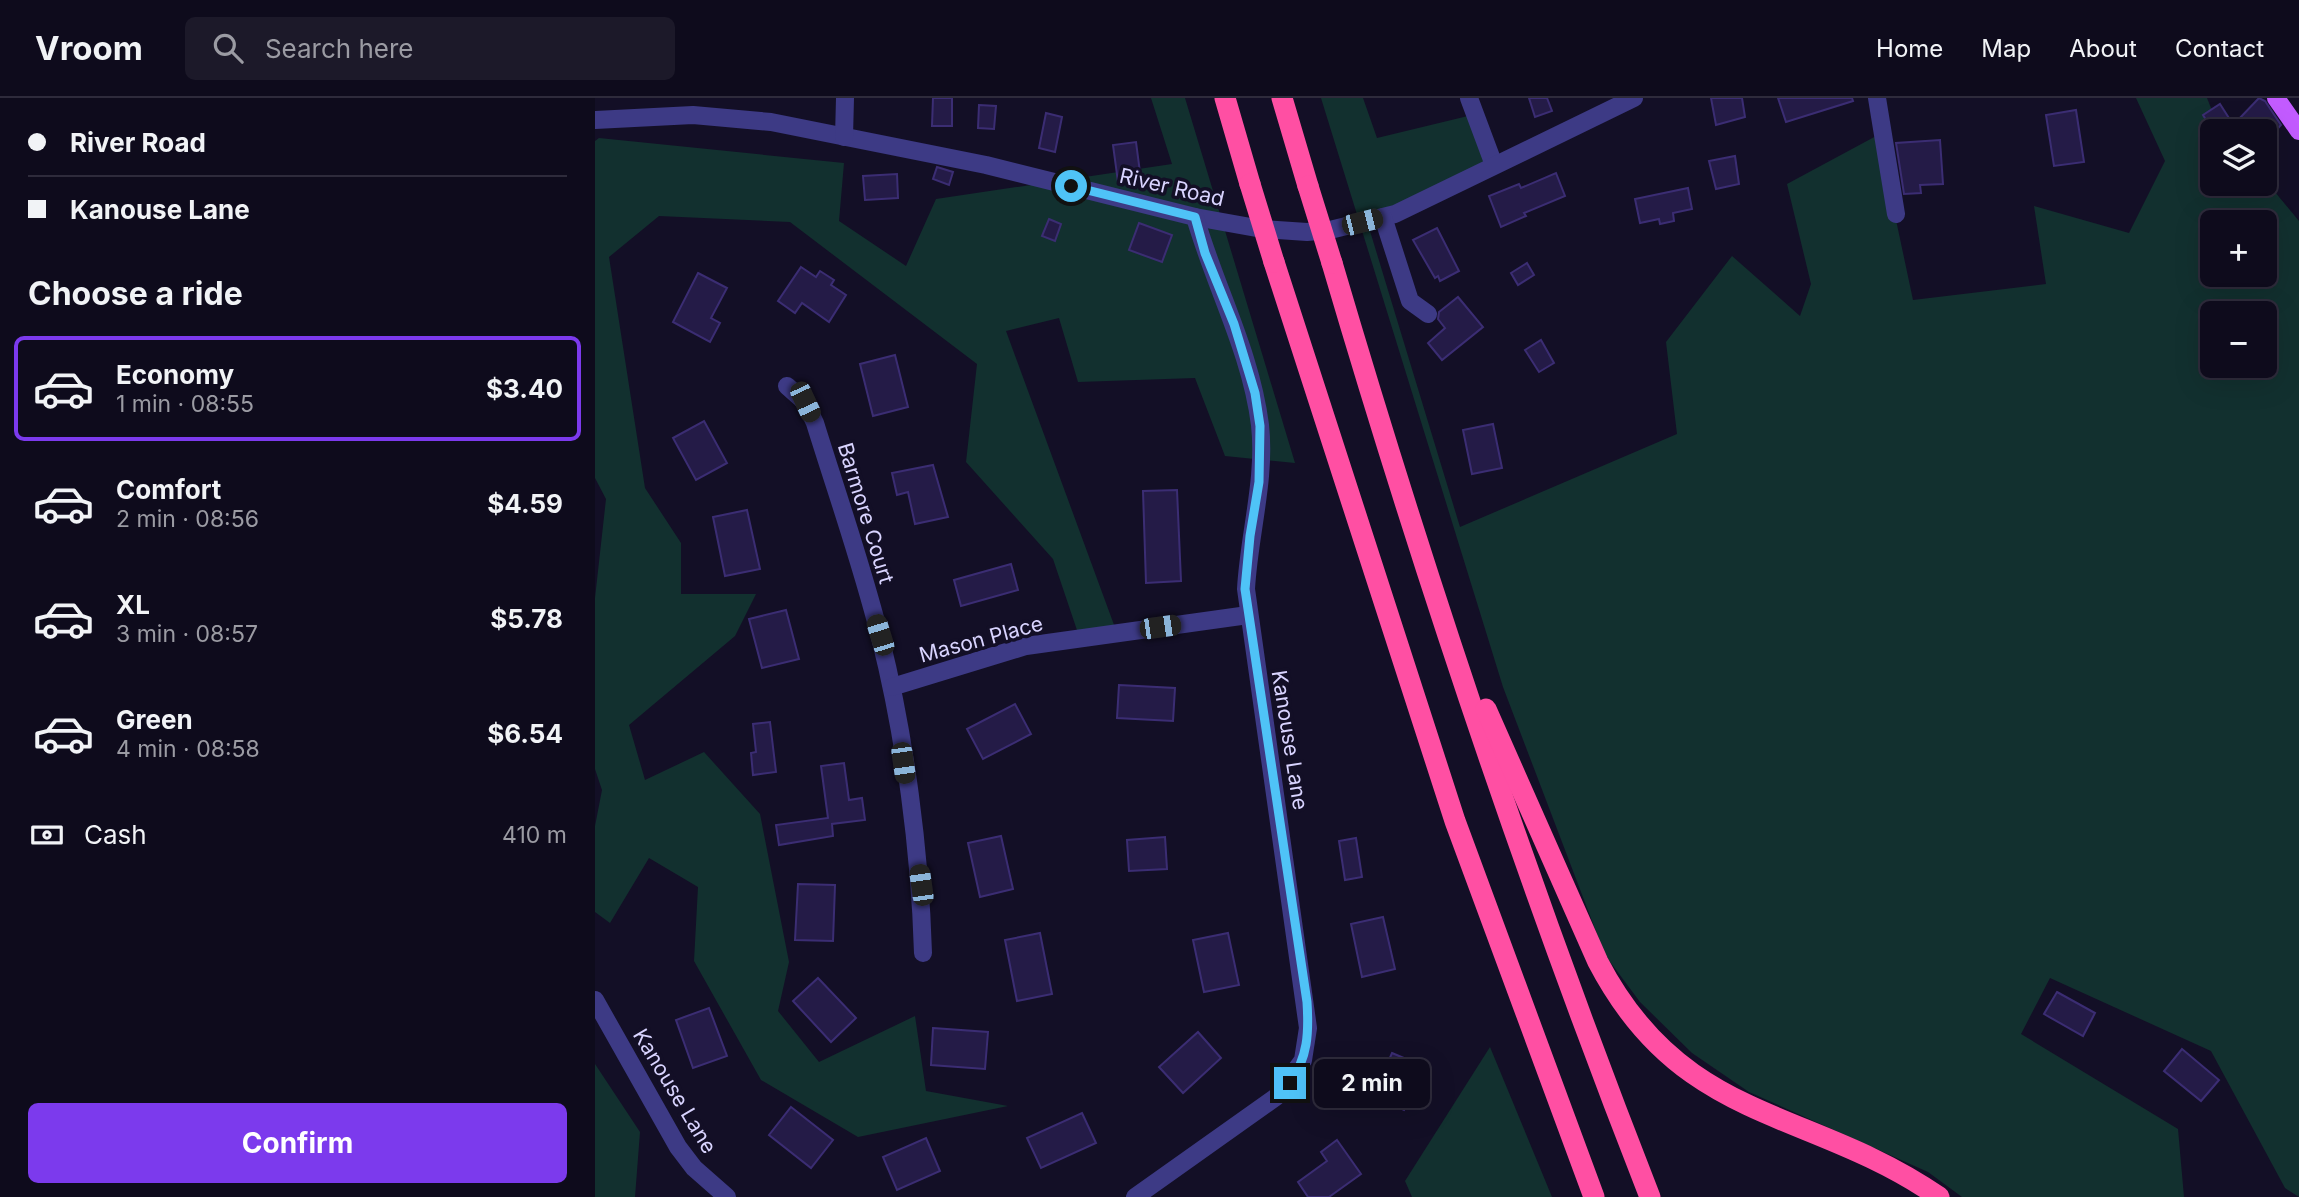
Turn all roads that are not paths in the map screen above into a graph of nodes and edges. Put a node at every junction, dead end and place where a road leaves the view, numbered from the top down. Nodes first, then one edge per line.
1 (845, 98) edge
2 (1225, 98) edge
3 (1282, 98) edge
4 (1469, 98) edge
5 (1634, 98) edge
6 (1877, 98) edge
7 (2276, 98) edge
8 (595, 120) edge
9 (2299, 131) edge
10 (844, 137) junction
11 (1494, 165) junction
12 (1896, 214) dead end
13 (1195, 217) junction
14 (1383, 217) junction
15 (1428, 314) dead end
16 (787, 386) dead end
17 (1429, 576) junction
18 (1248, 615) junction
19 (892, 687) junction
20 (923, 953) dead end
21 (595, 1000) edge
22 (727, 1197) edge
23 (1135, 1197) edge
24 (1594, 1197) edge
25 (1650, 1197) edge
26 (1939, 1197) edge

1 - 10 street
2 - 24 highway, bridge
3 - 17 highway, bridge
4 - 11 street
5 - 11 street, River Road
6 - 12 street
7 - 9 main road
8 - 10 street, River Road
10 - 13 street, River Road
11 - 14 street, River Road
13 - 14 street, River Road
13 - 18 street, Kanouse Lane
14 - 15 street
16 - 19 street, Barmore Court
17 - 25 highway
17 - 26 highway
18 - 19 street, Mason Place
18 - 23 street, Kanouse Lane
19 - 20 street, Barmore Court
21 - 22 street, Kanouse Lane

